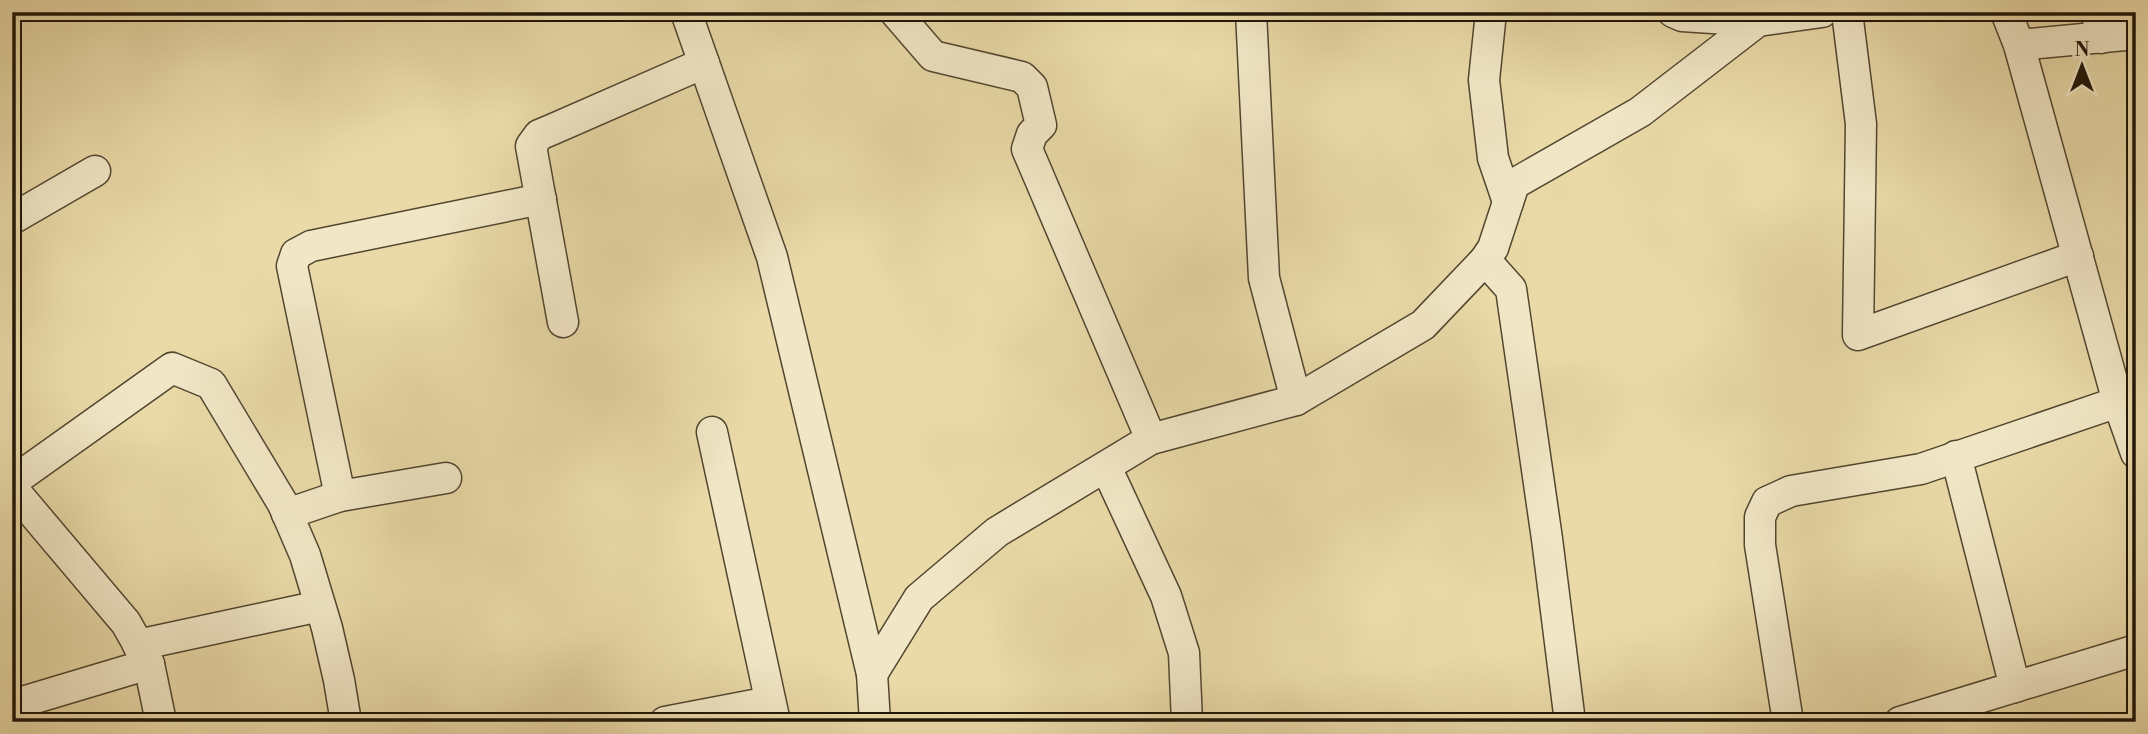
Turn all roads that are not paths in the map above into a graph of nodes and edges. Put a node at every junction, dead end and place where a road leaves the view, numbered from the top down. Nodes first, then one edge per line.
1 (686, 12) edge
2 (895, 12) edge
3 (1251, 12) edge
4 (1491, 12) edge
5 (1673, 12) edge
6 (1822, 12) edge
7 (1847, 12) edge
8 (2006, 12) edge
9 (1758, 21) junction
10 (2099, 25) edge
11 (2136, 34) edge
12 (2019, 45) junction
13 (704, 63) junction
14 (95, 171) dead end
15 (541, 199) junction
16 (1508, 202) junction
17 (12, 219) edge
18 (2078, 256) junction
19 (1485, 260) junction
20 (563, 323) dead end
21 (1296, 400) junction
22 (2118, 402) junction
23 (712, 432) dead end
24 (1152, 439) junction
25 (2136, 453) edge
26 (1956, 456) junction
27 (1105, 467) junction
28 (446, 478) dead end
29 (12, 482) edge
30 (12, 488) edge
31 (340, 496) junction
32 (287, 514) junction
33 (320, 606) junction
34 (2136, 650) edge
35 (143, 654) junction
36 (872, 674) junction
37 (2015, 687) junction
38 (12, 705) edge
39 (772, 712) edge
40 (161, 722) edge
41 (346, 722) edge
42 (665, 722) edge
43 (875, 722) edge
44 (1187, 722) edge
45 (1570, 722) edge
46 (1788, 722) edge
47 (1900, 722) edge

1 - 13 street
2 - 24 street
3 - 21 street
4 - 16 street
5 - 9 street
6 - 9 street
7 - 18 street
8 - 12 street
9 - 16 street
10 - 11 street
10 - 12 street
12 - 18 street
13 - 15 street
13 - 36 street
14 - 17 street
15 - 20 street
15 - 31 street
16 - 19 street
18 - 22 street
19 - 21 street
19 - 45 street
21 - 24 street
22 - 25 street
22 - 26 street
23 - 39 street
24 - 27 street
26 - 37 street
26 - 46 street
27 - 36 street
27 - 44 street
28 - 31 street
29 - 32 street
30 - 35 street
31 - 32 street
32 - 33 street
33 - 35 street
33 - 41 street
34 - 37 street
35 - 38 street
35 - 40 street
36 - 43 street
37 - 47 street
39 - 42 street

